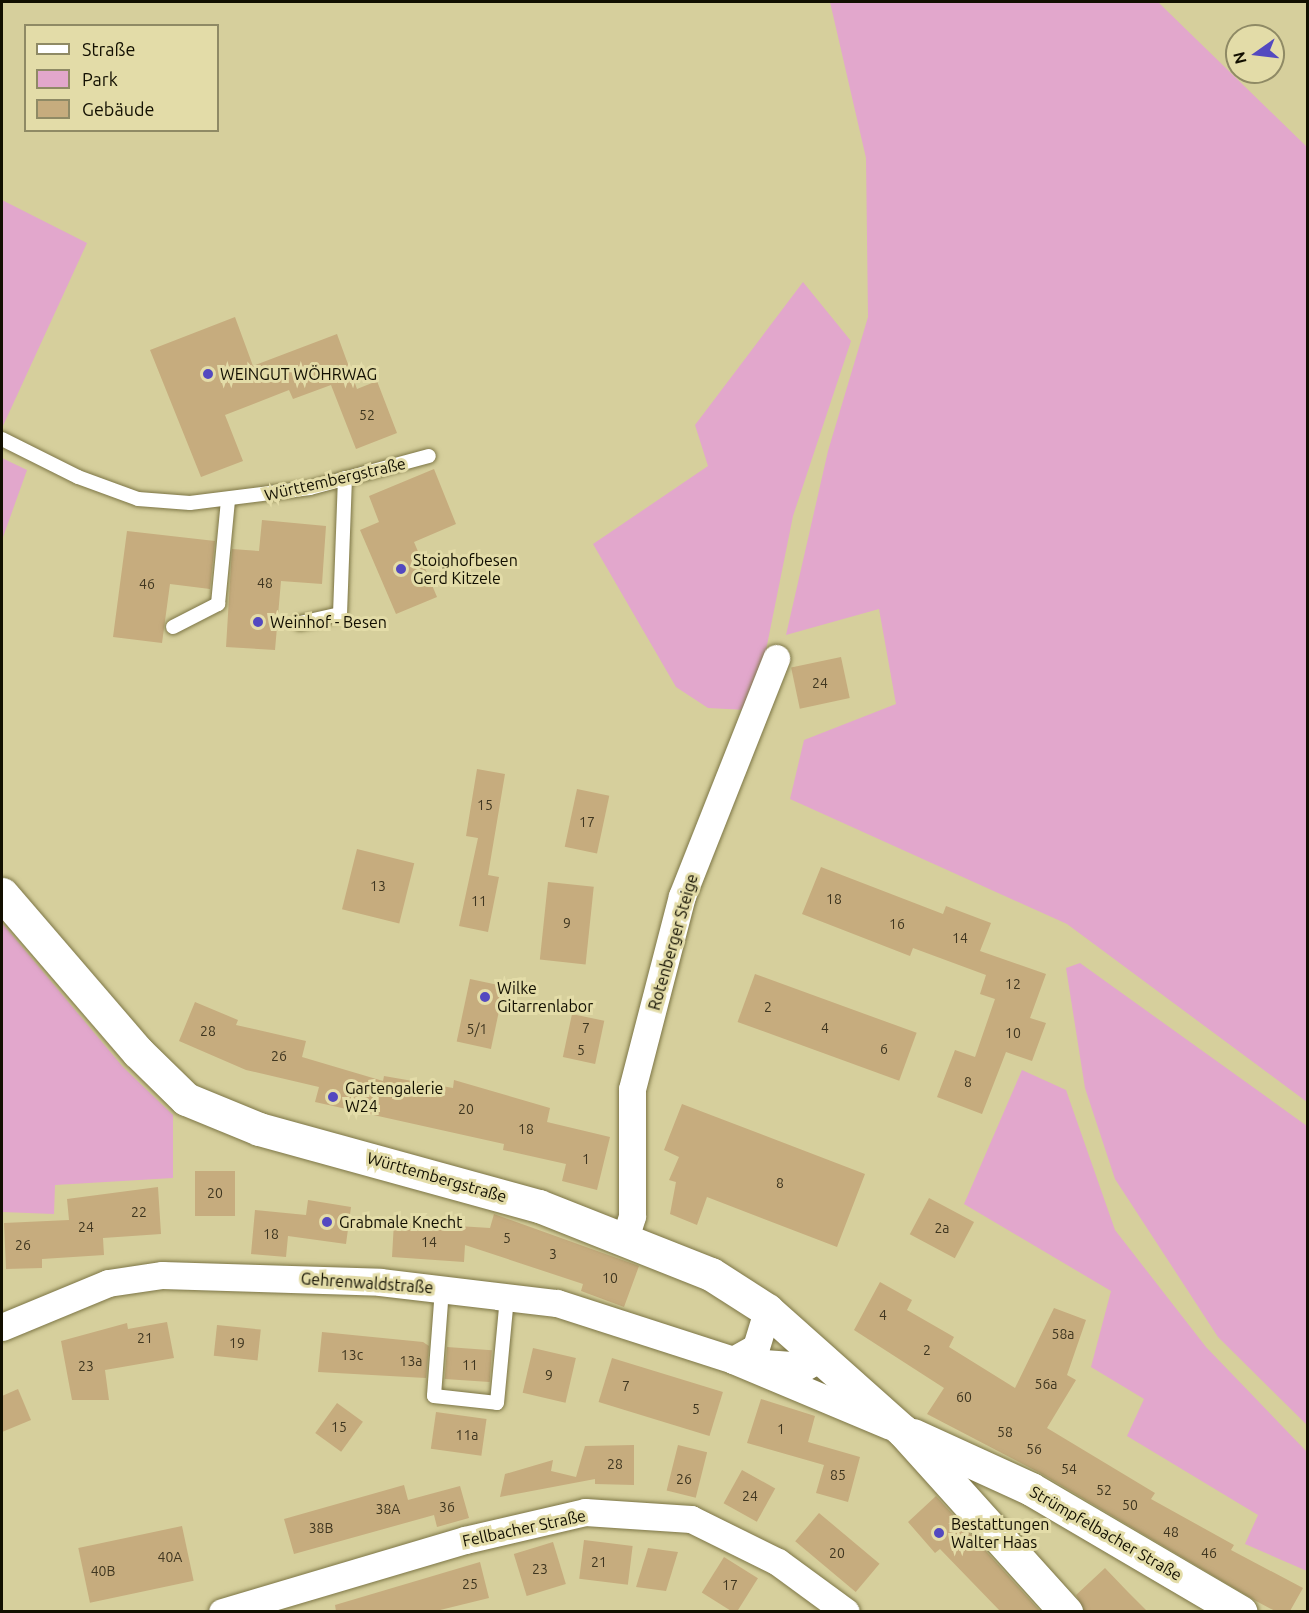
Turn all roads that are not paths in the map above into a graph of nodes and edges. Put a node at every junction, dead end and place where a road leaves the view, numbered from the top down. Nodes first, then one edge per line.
1 (2, 439) edge
2 (429, 456) dead end
3 (345, 478) junction
4 (228, 500) junction
5 (300, 623) dead end
6 (173, 627) dead end
7 (776, 658) dead end
8 (2, 894) edge
9 (625, 1238) junction
10 (442, 1289) junction
11 (507, 1297) junction
12 (767, 1310) junction
13 (2, 1327) edge
14 (823, 1357) junction
15 (733, 1360) junction
16 (903, 1431) junction
17 (1031, 1489) junction
18 (987, 1525) junction
19 (222, 1611) edge
20 (846, 1611) edge
21 (1066, 1611) edge
22 (1241, 1611) edge

1 - 4 lane, Württembergstraße
2 - 3 lane, Württembergstraße
3 - 4 lane, Württembergstraße
3 - 5 lane
4 - 6 lane
7 - 9 street, Rotenberger Steige
8 - 9 street, Württembergstraße
9 - 12 street, Württembergstraße
10 - 11 street, Gehrenwaldstraße
10 - 11 lane
10 - 13 street, Gehrenwaldstraße
11 - 15 street, Gehrenwaldstraße
12 - 14 street, Württembergstraße
12 - 15 street
14 - 15 street, Gehrenwaldstraße
14 - 16 street, Württembergstraße
15 - 16 street, Gehrenwaldstraße
16 - 17 street, Strümpfelbacher Straße
16 - 18 street
17 - 18 street
17 - 22 street, Strümpfelbacher Straße
18 - 21 street
19 - 20 street, Fellbacher Straße

